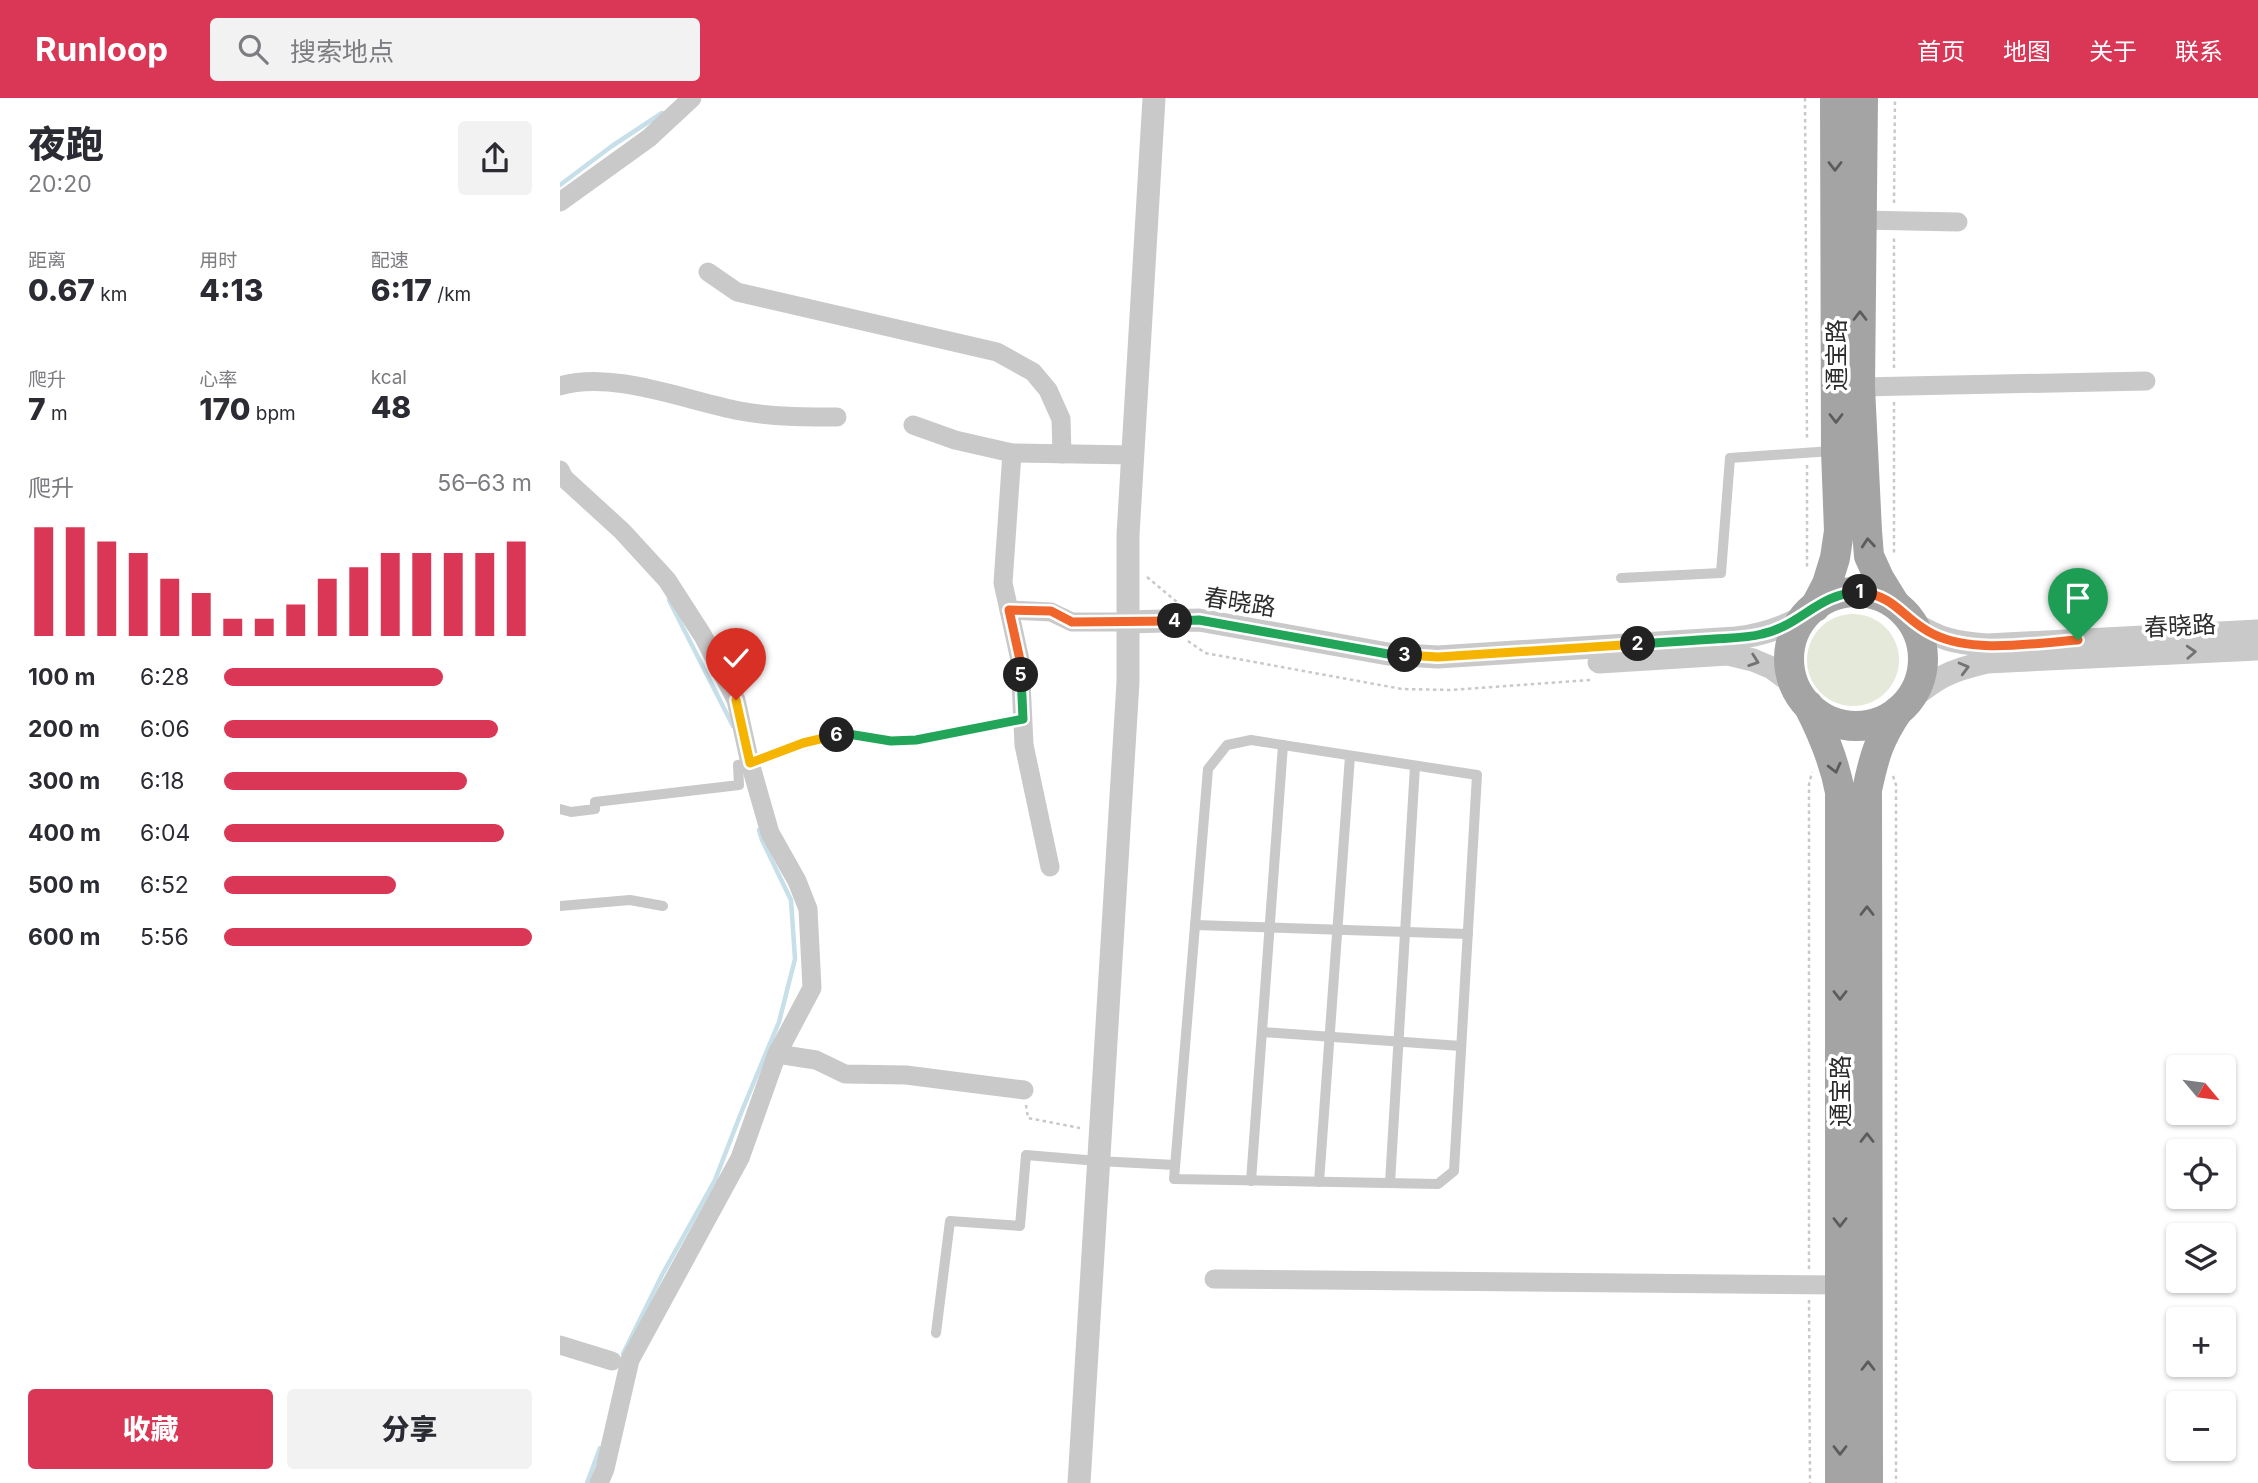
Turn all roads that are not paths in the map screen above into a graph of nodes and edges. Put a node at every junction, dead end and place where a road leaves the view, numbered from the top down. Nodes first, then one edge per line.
1 (692, 98) edge
2 (1154, 98) edge
3 (1835, 98) edge
4 (1863, 98) edge
5 (560, 202) edge
6 (1861, 219) junction
7 (1958, 222) dead end
8 (708, 272) dead end
9 (2146, 381) dead end
10 (560, 386) edge
11 (1860, 387) junction
12 (837, 417) dead end
13 (913, 425) dead end
14 (1821, 452) junction
15 (1012, 453) junction
16 (1062, 454) junction
17 (1134, 454) junction
18 (560, 470) edge
19 (1621, 578) dead end
20 (1009, 610) junction
21 (1810, 611) junction
22 (1904, 613) junction
23 (1128, 622) junction
24 (2258, 631) edge
25 (2258, 649) edge
26 (1801, 695) junction
27 (1902, 707) junction
28 (1023, 719) junction
29 (1283, 745) junction
30 (1350, 756) junction
31 (750, 763) junction
32 (1415, 766) junction
33 (560, 809) edge
34 (1050, 867) dead end
35 (560, 906) edge
36 (663, 906) dead end
37 (1195, 925) junction
38 (1270, 928) junction
39 (1337, 930) junction
40 (1406, 932) junction
41 (1468, 934) junction
42 (1262, 1032) junction
43 (1330, 1037) junction
44 (1399, 1043) junction
45 (1461, 1046) junction
46 (777, 1054) junction
47 (1024, 1090) road end
48 (1098, 1161) junction
49 (1175, 1165) junction
50 (1251, 1181) junction
51 (1319, 1182) junction
52 (1390, 1183) junction
53 (1214, 1279) dead end
54 (1840, 1284) junction
55 (936, 1333) dead end
56 (560, 1345) edge
57 (612, 1361) dead end
58 (598, 1483) edge
59 (1079, 1483) edge
60 (1840, 1483) edge
61 (1868, 1483) edge

1 - 5 street
2 - 17 street
3 -> 14 main road, 通宝路
4 - 6 main road
6 - 7 street
11 -> 6 main road
8 - 16 street
9 - 11 street
10 - 12 street
22 -> 11 main road
13 - 15 street
14 - 19 lane
14 - 21 main road, 通宝路
15 - 16 street
15 - 20 street
16 - 17 street
17 - 23 street
18 - 31 street
20 - 23 street
20 - 28 street
21 - 22 main road
21 - 23 street, 春晓路
21 - 26 main road
22 - 24 street, 春晓路
22 - 27 main road
23 -> 26 street, 春晓路
23 - 48 street
27 -> 25 street, 春晓路
26 - 27 main road
26 -> 54 main road, 通宝路
61 -> 27 main road, 通宝路
28 - 31 lane
28 - 34 street
29 - 30 lane
29 - 37 lane
29 - 38 lane
30 - 32 lane
30 - 39 lane
31 - 33 lane
31 - 46 street
32 - 40 lane
32 - 41 lane
35 - 36 lane
37 - 38 lane
37 - 49 lane
38 - 39 lane
38 - 42 lane
39 - 40 lane
39 - 43 lane
40 - 41 lane
40 - 44 lane
41 - 45 lane
42 - 43 lane
42 - 50 lane
43 - 44 lane
43 - 51 lane
44 - 45 lane
44 - 52 lane
45 - 52 lane
46 - 47 street
46 - 58 street
48 - 49 lane
48 - 55 lane
48 - 59 street
49 - 50 lane
50 - 51 lane
51 - 52 lane
53 - 54 street
54 -> 60 main road, 通宝路
56 - 57 street

